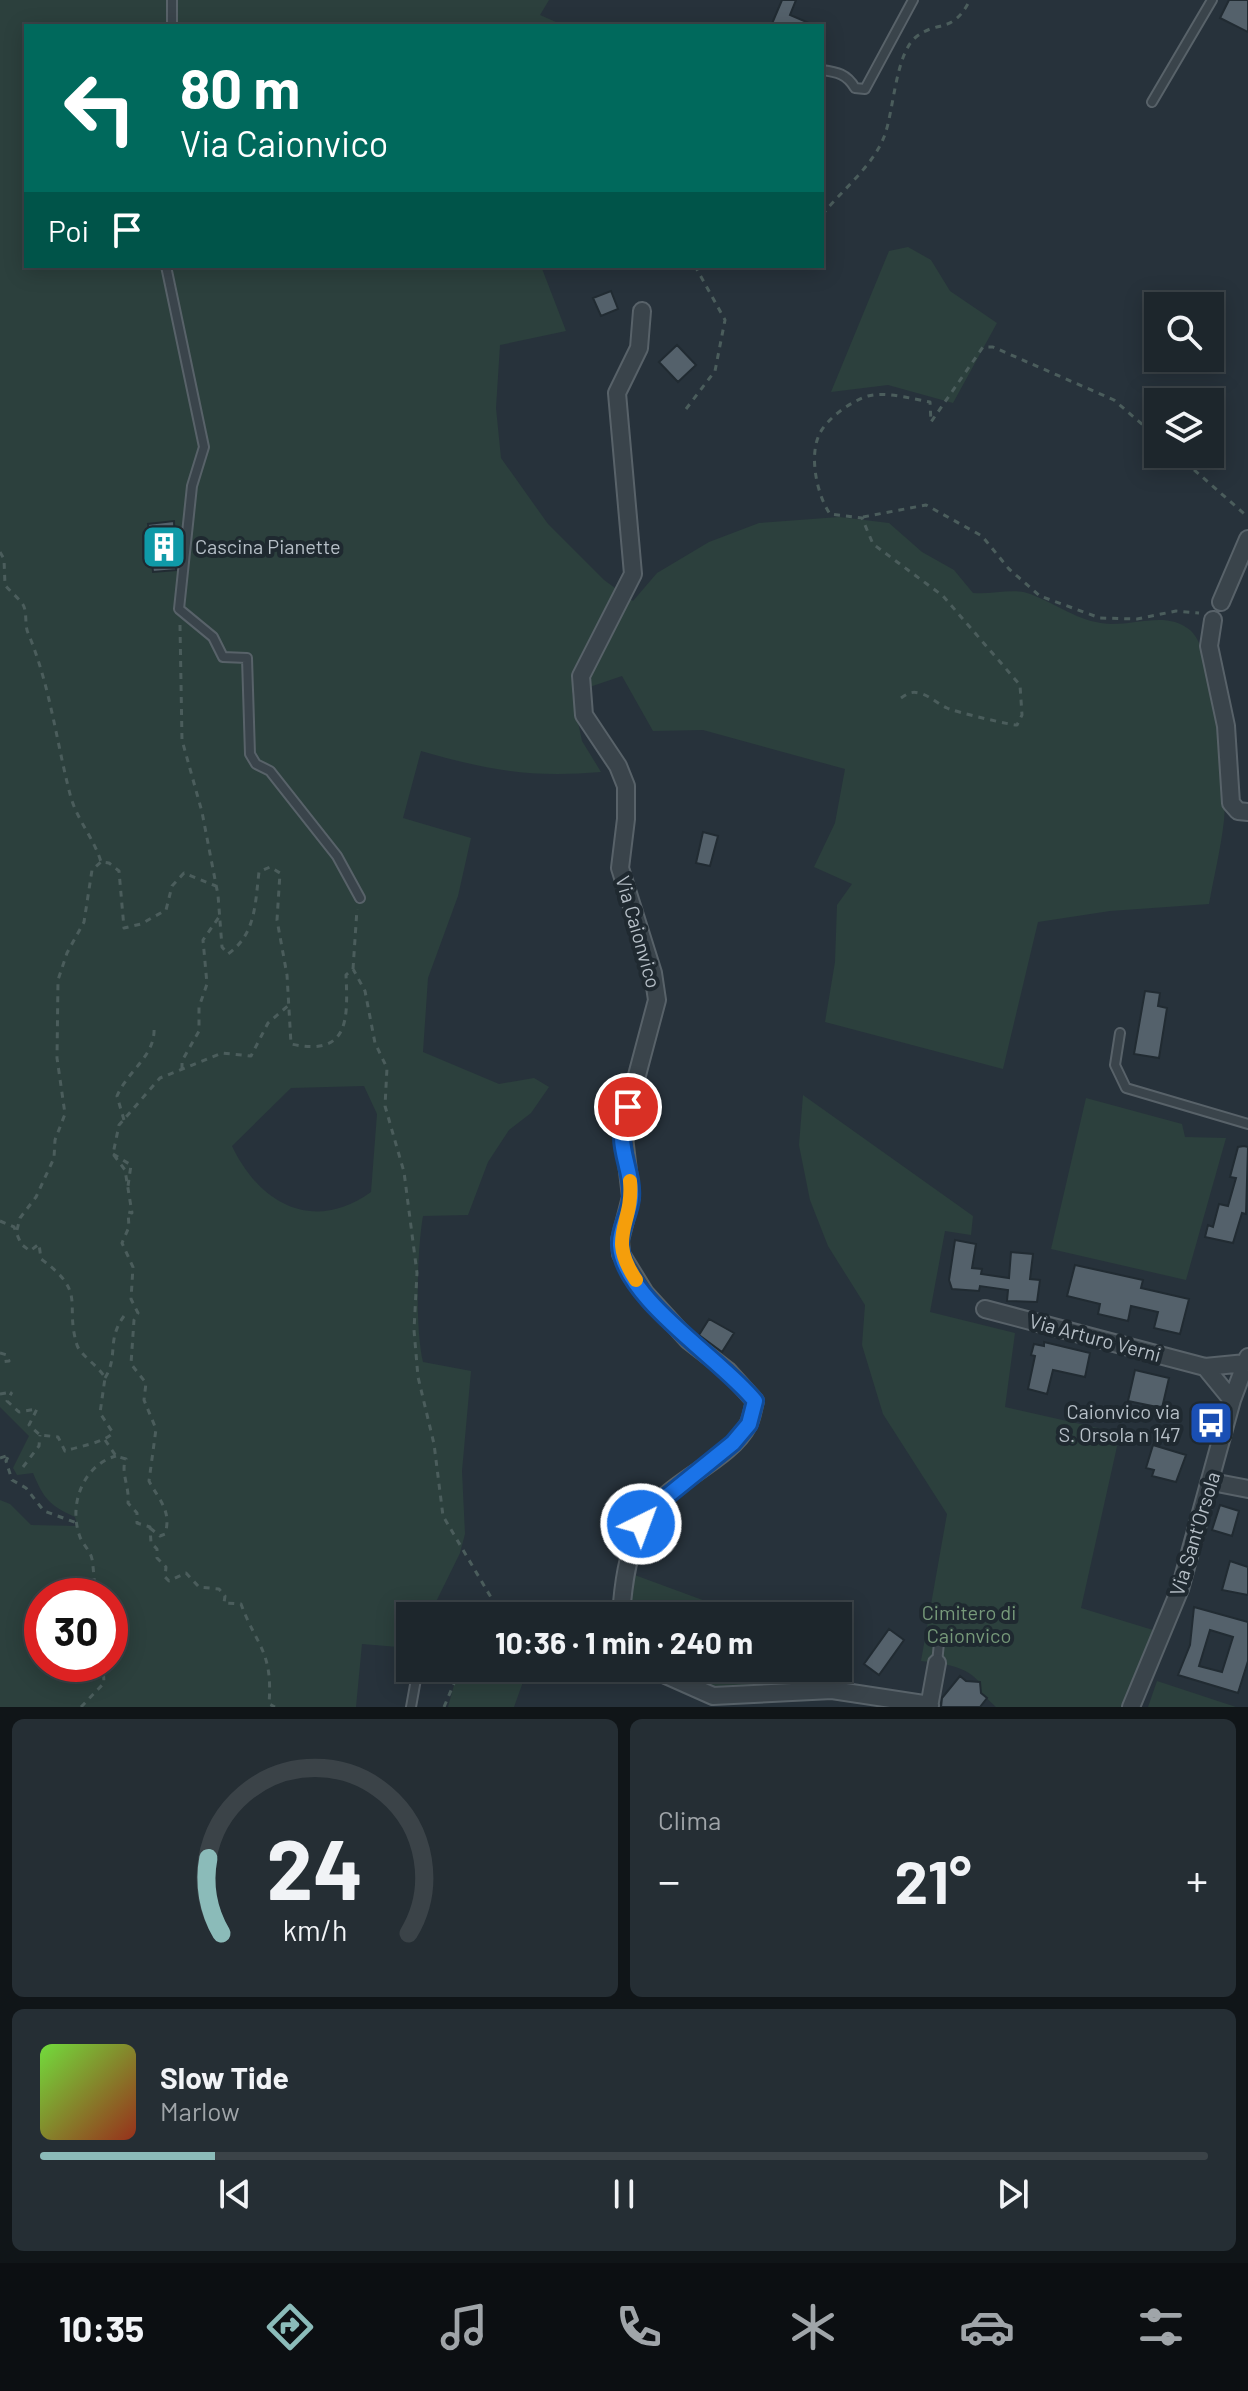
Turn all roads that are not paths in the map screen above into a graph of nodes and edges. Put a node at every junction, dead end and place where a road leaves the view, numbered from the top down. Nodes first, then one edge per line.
1 (172, 0) edge
2 (913, 0) edge
3 (1212, 0) edge
4 (172, 24) edge
5 (824, 70) edge
6 (1152, 102) dead end
7 (166, 268) edge
8 (642, 311) dead end
9 (1248, 539) edge
10 (1221, 602) dead end
11 (1213, 620) road end
12 (1248, 812) edge
13 (360, 898) road end
14 (1120, 1033) dead end
15 (1248, 1124) edge
16 (985, 1309) dead end
17 (1247, 1360) edge
18 (1205, 1367) junction
19 (1232, 1400) junction
20 (1212, 1482) junction
21 (1248, 1489) edge
22 (622, 1602) edge
23 (939, 1643) dead end
24 (937, 1663) joint
25 (415, 1682) edge
26 (682, 1682) edge
27 (834, 1682) edge
28 (832, 1690) junction
29 (930, 1706) edge
30 (411, 1707) edge
31 (1131, 1707) edge

1 - 4 lane
2 - 5 lane
3 - 6 lane
7 - 13 lane
8 - 22 street, Via Caionvico
9 - 10 street
11 - 12 street
14 - 15 lane
16 - 18 street, Via Arturo Verni
17 - 18 street, Via Arturo Verni
17 - 19 street, Via Sant'Orsola
18 - 19 street
19 - 20 street, Via Sant'Orsola
20 - 21 street
20 - 31 street, Via Sant'Orsola
23 - 24 lane
24 - 29 street
25 - 30 lane
26 - 28 street
27 - 28 street
28 - 29 street

